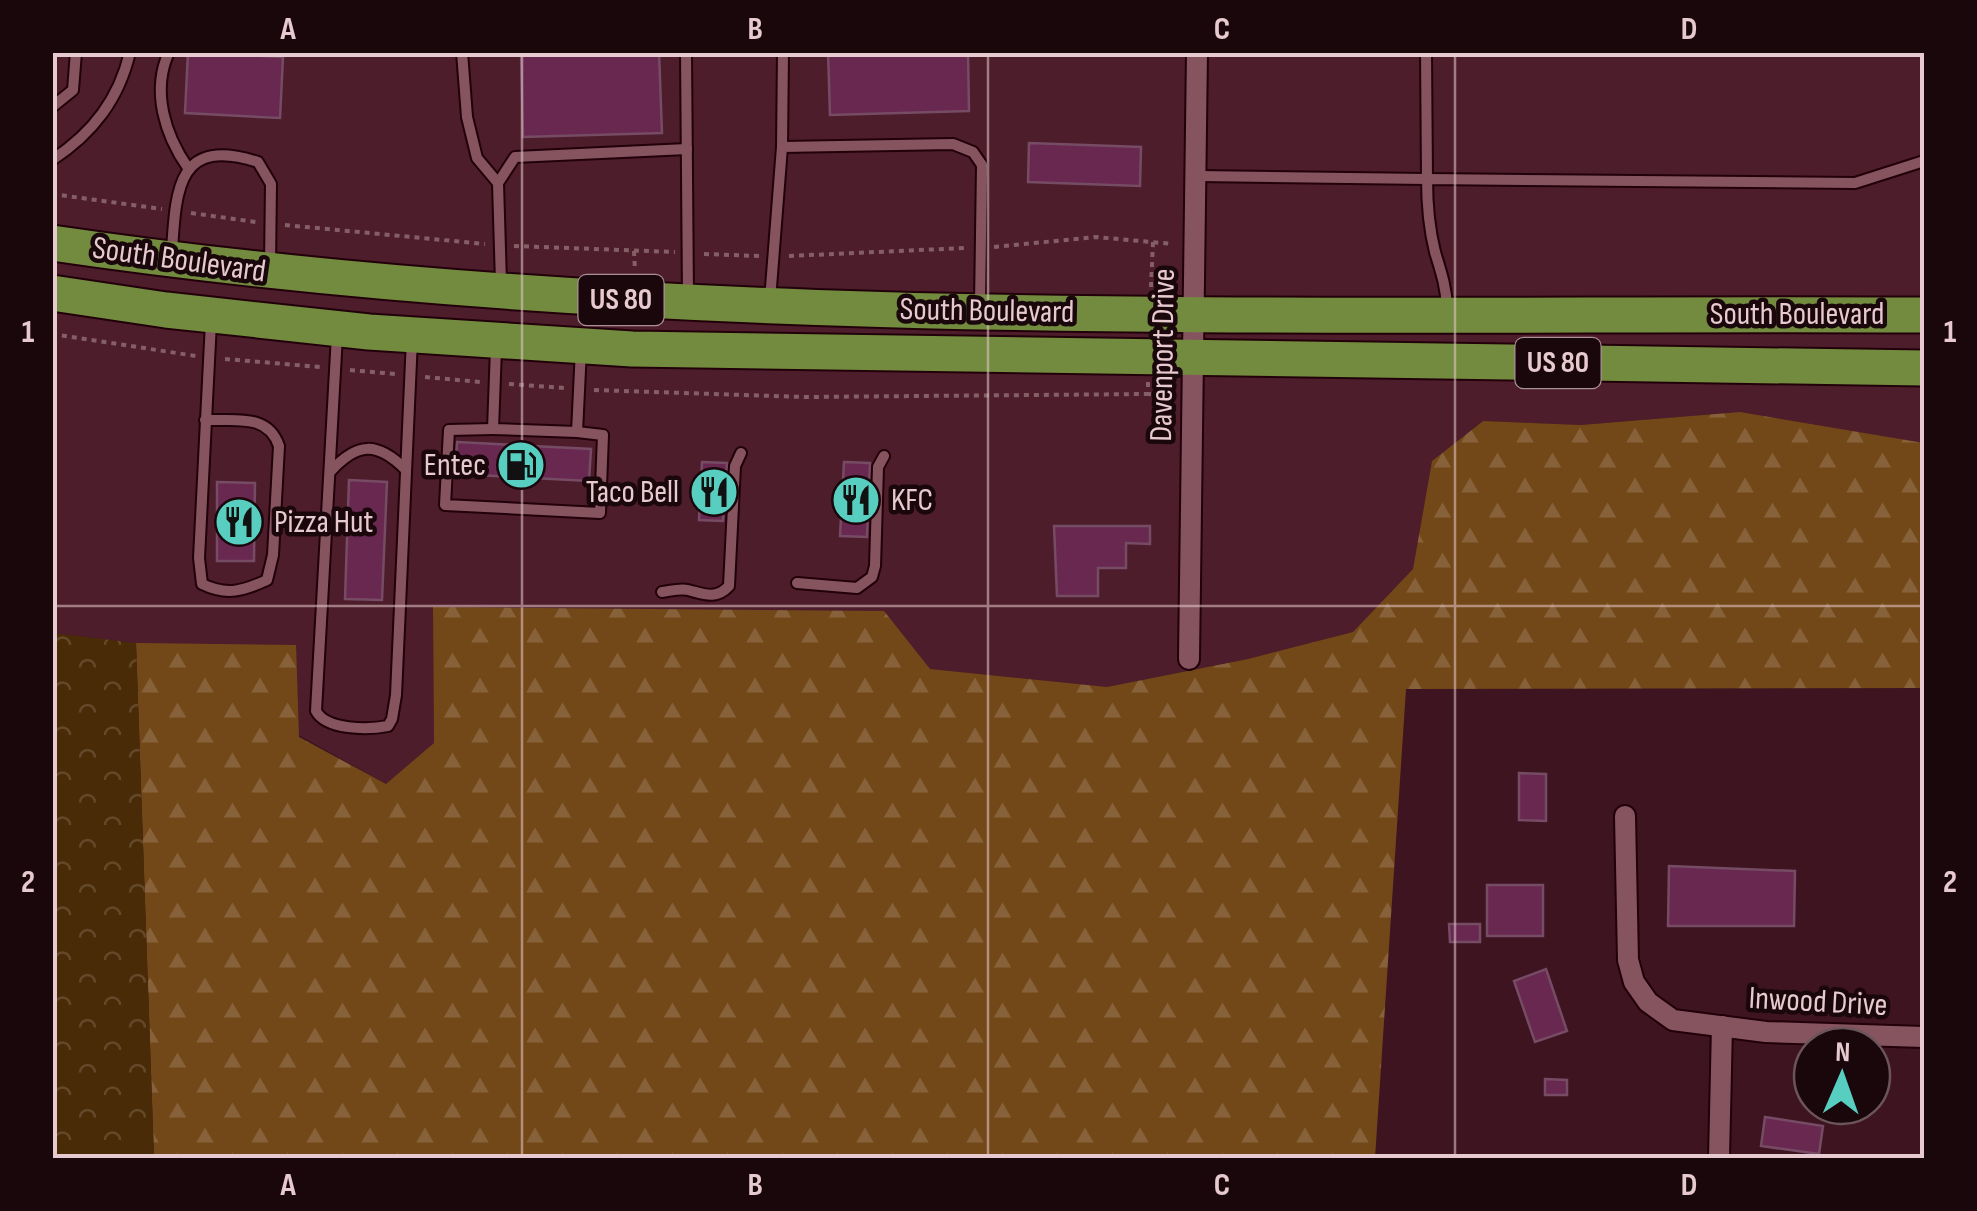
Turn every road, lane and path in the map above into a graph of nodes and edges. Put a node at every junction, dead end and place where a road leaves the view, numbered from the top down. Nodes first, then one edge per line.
1 (76, 52) edge
2 (130, 52) edge
3 (169, 52) edge
4 (462, 52) edge
5 (686, 52) edge
6 (783, 52) edge
7 (1197, 52) edge
8 (1426, 52) edge
9 (52, 107) edge
10 (782, 147) junction
11 (687, 149) junction
12 (52, 160) edge
13 (1924, 161) edge
14 (188, 168) junction
15 (1198, 176) junction
16 (1428, 179) junction
17 (498, 183) junction
18 (52, 194) edge
19 (174, 211) junction
20 (273, 224) junction
21 (52, 242) edge
22 (501, 245) junction
23 (1195, 246) junction
24 (980, 247) junction
25 (688, 253) junction
26 (775, 257) junction
27 (171, 260) junction
28 (270, 272) junction
29 (500, 292) junction
30 (52, 293) edge
31 (688, 304) junction
32 (769, 308) junction
33 (980, 312) junction
34 (1097, 313) junction
35 (1448, 313) junction
36 (1193, 314) junction
37 (212, 315) junction
38 (1924, 315) edge
39 (353, 330) junction
40 (52, 334) edge
41 (412, 335) junction
42 (496, 342) junction
43 (581, 346) junction
44 (1012, 356) junction
45 (208, 357) junction
46 (1192, 358) junction
47 (1924, 368) edge
48 (335, 369) junction
49 (410, 376) junction
50 (495, 383) junction
51 (578, 389) junction
52 (1148, 394) dead end
53 (205, 420) junction
54 (493, 429) junction
55 (577, 432) junction
56 (741, 453) dead end
57 (884, 456) dead end
58 (406, 470) junction
59 (330, 472) junction
60 (797, 583) dead end
61 (662, 592) dead end
62 (1189, 659) dead end
63 (1625, 816) dead end
64 (1722, 1026) junction
65 (1924, 1037) edge
66 (1720, 1158) edge

1 - 9 lane
2 - 12 lane
3 - 14 lane
4 - 17 lane
5 - 11 lane
6 - 10 lane
7 - 15 street, Davenport Drive
8 - 16 lane
10 - 24 lane
10 - 26 lane
11 - 17 lane
11 - 25 lane
13 - 16 lane
14 - 19 lane
14 - 20 lane
15 - 16 lane
15 - 23 street, Davenport Drive
16 - 35 lane
17 - 22 lane
18 - 19 path
19 - 20 path
19 - 27 lane
20 - 22 path
20 - 28 lane
21 - 27 highway, South Boulevard / US 80
22 - 25 path
22 - 29 lane
23 - 24 path
23 - 36 street, Davenport Drive
24 - 26 path
24 - 33 lane
25 - 26 path
25 - 31 lane
26 - 32 lane
27 - 28 highway, South Boulevard / US 80
28 - 29 highway, South Boulevard / US 80
29 - 31 highway, South Boulevard / US 80
29 - 39 highway
30 - 37 highway, South Boulevard / US 80
31 - 32 highway, South Boulevard / US 80
32 - 33 highway, South Boulevard / US 80
33 - 34 highway, South Boulevard / US 80
34 - 36 highway, South Boulevard / US 80
34 - 44 highway
35 - 36 highway, South Boulevard / US 80
35 - 38 highway, South Boulevard / US 80
36 - 46 street, Davenport Drive
37 - 39 highway, South Boulevard / US 80
37 - 45 lane
39 - 41 highway, South Boulevard / US 80
39 - 48 lane
40 - 45 path
41 - 42 highway, South Boulevard / US 80
41 - 49 lane
42 - 43 highway, South Boulevard / US 80
42 - 50 lane
43 - 44 highway, South Boulevard / US 80
43 - 51 lane
44 - 46 highway, South Boulevard / US 80
45 - 48 path
45 - 53 lane
46 - 47 highway, South Boulevard / US 80
46 - 62 street, Davenport Drive
48 - 49 path
48 - 59 lane
49 - 50 path
49 - 58 lane
50 - 51 path
50 - 54 lane
51 - 52 path
51 - 55 lane
53 - 53 lane
54 - 55 lane
54 - 55 lane
56 - 61 lane
57 - 60 lane
58 - 59 lane
58 - 59 lane
63 - 64 street
64 - 65 street, Inwood Drive
64 - 66 street, Inwood Drive

